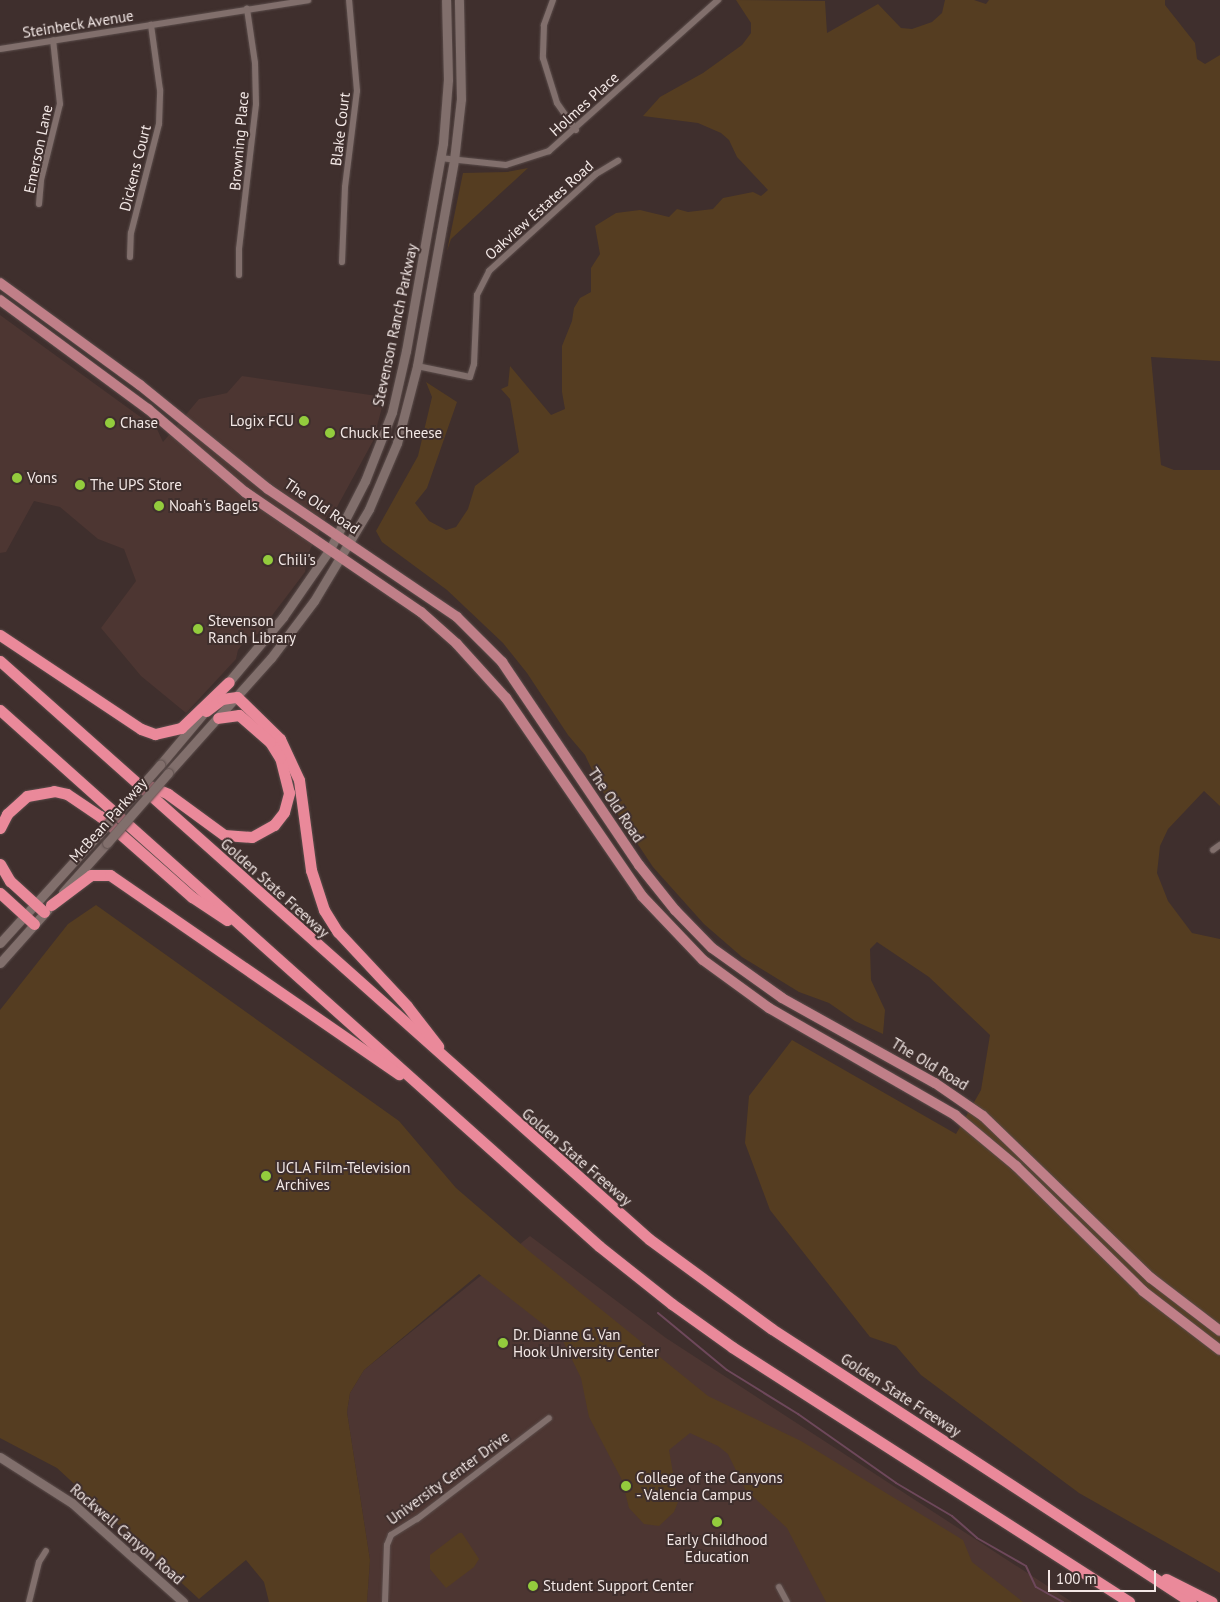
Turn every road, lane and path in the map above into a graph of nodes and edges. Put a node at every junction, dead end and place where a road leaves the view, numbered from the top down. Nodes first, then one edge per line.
1 (308, 0) edge
2 (348, 0) edge
3 (446, 0) edge
4 (459, 0) edge
5 (553, 0) edge
6 (718, 0) edge
7 (247, 9) junction
8 (151, 24) junction
9 (53, 40) junction
10 (0, 49) edge
11 (576, 130) junction
12 (440, 158) junction
13 (454, 160) junction
14 (618, 161) dead end
15 (39, 204) dead end
16 (130, 257) dead end
17 (342, 262) dead end
18 (239, 275) dead end
19 (0, 283) edge
20 (0, 300) edge
21 (417, 366) junction
22 (338, 535) junction
23 (351, 543) junction
24 (330, 549) junction
25 (342, 558) junction
26 (0, 635) edge
27 (0, 661) edge
28 (228, 682) junction
29 (237, 696) junction
30 (0, 710) edge
31 (206, 711) junction
32 (218, 718) junction
33 (160, 764) joint
34 (134, 780) junction
35 (0, 828) edge
36 (1220, 845) edge
37 (1213, 850) dead end
38 (0, 864) edge
39 (0, 893) edge
40 (44, 907) junction
41 (30, 920) junction
42 (260, 942) junction
43 (0, 944) edge
44 (0, 962) edge
45 (456, 1069) junction
46 (432, 1097) junction
47 (1220, 1331) edge
48 (1220, 1350) edge
49 (549, 1418) dead end
50 (0, 1457) edge
51 (46, 1550) dead end
52 (1137, 1566) junction
53 (779, 1587) dead end
54 (29, 1602) edge
55 (183, 1602) edge
56 (385, 1602) edge
57 (787, 1602) edge
58 (1128, 1602) edge
59 (1191, 1602) edge
60 (1212, 1602) edge

1 - 7 street, Steinbeck Avenue
2 - 17 street, Blake Court
3 - 12 main road, Stevenson Ranch Parkway
4 - 13 main road, Stevenson Ranch Parkway
5 - 11 street
6 - 11 street, Holmes Place
7 - 8 street, Steinbeck Avenue
7 - 18 street, Browning Place
8 - 9 street, Steinbeck Avenue
8 - 16 street, Dickens Court
9 - 10 street, Steinbeck Avenue
9 - 15 street, Emerson Lane
11 - 13 street, Holmes Place
12 - 13 street, Holmes Place
12 - 22 main road, Stevenson Ranch Parkway
13 - 21 main road, Stevenson Ranch Parkway
14 - 21 street, Oakview Estates Road
19 - 22 main road, The Old Road
20 - 24 main road, The Old Road
21 - 23 main road, Stevenson Ranch Parkway
22 - 23 main road, The Old Road
22 - 24 main road, Stevenson Ranch Parkway
23 - 25 main road, Stevenson Ranch Parkway
23 - 47 main road, The Old Road
24 - 25 main road, The Old Road
24 - 28 main road, Stevenson Ranch Parkway
25 - 29 main road, Stevenson Ranch Parkway
25 - 48 main road, The Old Road
26 - 28 highway
27 - 34 highway, Golden State Freeway
28 - 31 main road, Stevenson Ranch Parkway
29 - 31 highway
29 - 32 main road, McBean Parkway
29 - 45 highway
30 - 42 highway
31 - 33 main road, Stevenson Ranch Parkway
32 - 34 highway
32 - 40 main road, McBean Parkway, bridge
33 - 40 main road, McBean Parkway, bridge
34 - 45 highway, Golden State Freeway
35 - 42 highway
36 - 37 street
38 - 40 highway
39 - 41 highway
40 - 41 main road, McBean Parkway
40 - 46 highway
41 - 43 main road, McBean Parkway
41 - 44 main road, McBean Parkway
42 - 46 highway
45 - 52 highway, Golden State Freeway
46 - 58 highway
49 - 56 street, University Center Drive
50 - 55 main road, Rockwell Canyon Road
51 - 54 street
52 - 59 highway, Golden State Freeway
52 - 60 highway
53 - 57 street

